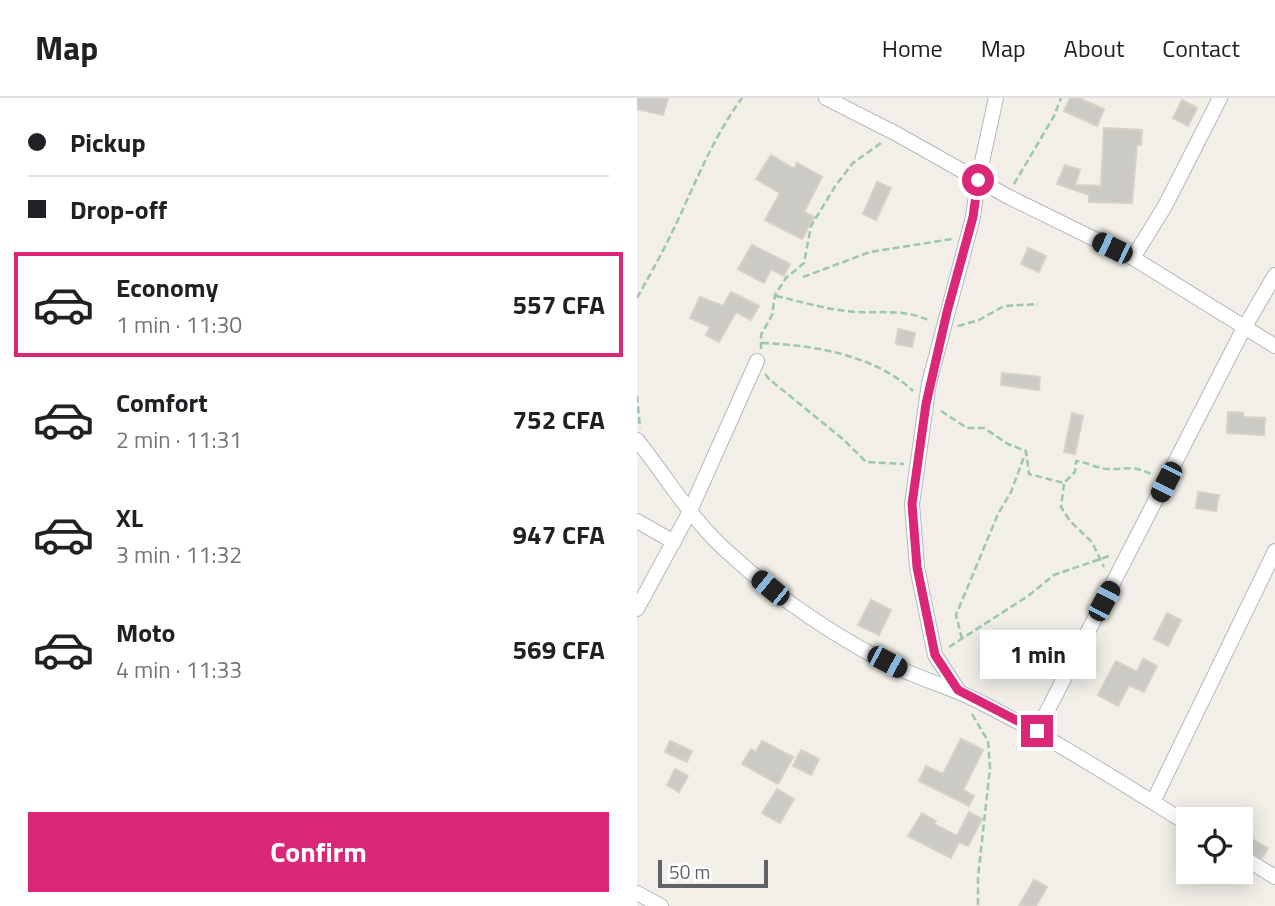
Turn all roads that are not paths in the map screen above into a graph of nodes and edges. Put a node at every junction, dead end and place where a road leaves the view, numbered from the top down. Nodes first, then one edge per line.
1 (826, 98) edge
2 (996, 98) edge
3 (1220, 98) edge
4 (978, 180) junction
5 (1133, 258) junction
6 (1275, 275) edge
7 (1244, 328) junction
8 (1275, 346) edge
9 (757, 361) road end
10 (639, 442) edge
11 (689, 513) junction
12 (637, 521) edge
13 (674, 542) junction
14 (1275, 551) edge
15 (637, 609) edge
16 (958, 690) junction
17 (1037, 731) junction
18 (1153, 802) junction
19 (1176, 816) edge
20 (1253, 863) edge
21 (1275, 877) edge
22 (642, 899) edge
23 (661, 906) edge

1 - 4 street
2 - 4 street
3 - 5 street
4 - 5 street
4 - 16 street
5 - 7 street
6 - 7 street
7 - 8 street
7 - 17 street
9 - 11 street
10 - 11 street
11 - 13 street
11 - 16 street
12 - 13 street
13 - 15 street
14 - 18 street
16 - 17 street
17 - 18 street
18 - 19 street
20 - 21 street
22 - 23 street

